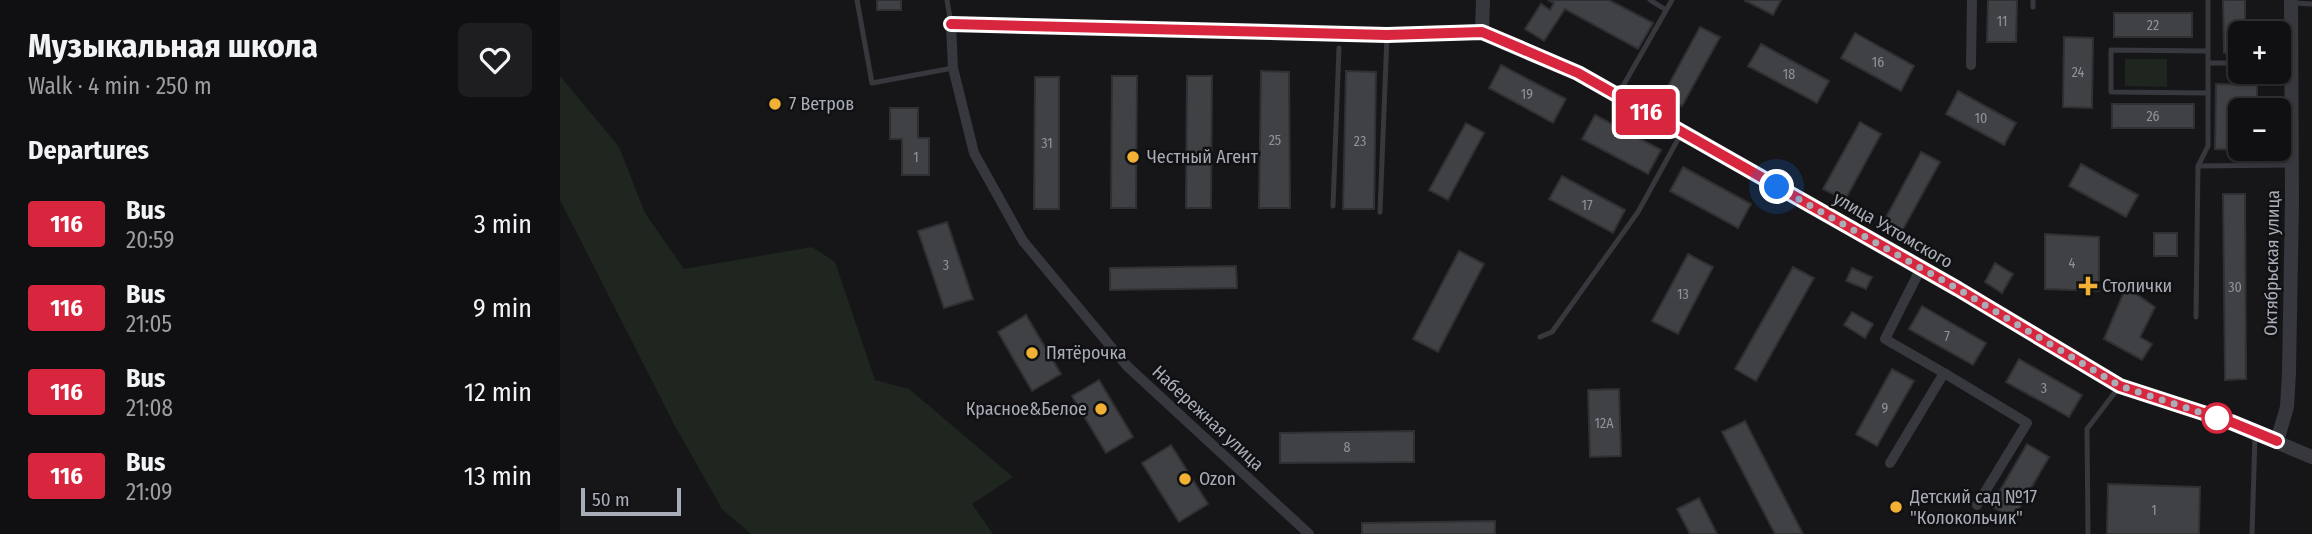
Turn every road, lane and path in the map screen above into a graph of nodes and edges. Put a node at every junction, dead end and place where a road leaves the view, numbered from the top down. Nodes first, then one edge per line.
1 (857, 0) edge
2 (947, 0) edge
3 (1650, 0) edge
4 (1672, 0) edge
5 (1972, 0) edge
6 (2208, 0) edge
7 (2291, 2) edge
8 (2312, 4) edge
9 (1484, 5) edge
10 (1666, 10) junction
11 (2289, 21) edge
12 (951, 24) junction
13 (1482, 32) junction
14 (1387, 35) junction
15 (1339, 48) dead end
16 (2208, 51) junction
17 (2208, 63) junction
18 (2228, 63) edge
19 (1970, 65) dead end
20 (953, 68) junction
21 (2286, 84) edge
22 (2208, 93) junction
23 (1618, 96) junction
24 (1682, 132) junction
25 (2292, 165) junction
26 (2198, 166) junction
27 (1333, 206) dead end
28 (1380, 212) dead end
29 (1921, 268) junction
30 (2196, 317) dead end
31 (1540, 337) dead end
32 (1944, 373) junction
33 (2120, 386) junction
34 (2256, 433) junction
35 (2277, 441) junction
36 (2312, 457) edge
37 (1890, 463) dead end
38 (1977, 505) dead end
39 (1309, 534) edge
40 (2088, 534) edge
41 (2252, 534) edge

1 - 20 lane
2 - 12 lane
3 - 10 lane
4 - 10 lane
5 - 19 street
6 - 16 lane
7 - 8 lane
7 - 11 street, Октябрьская улица
9 - 13 street
10 - 23 lane
12 - 14 street, улица Ухтомского
12 - 20 street, Набережная улица
13 - 14 street, улица Ухтомского
13 - 23 street, улица Ухтомского
14 - 28 lane
15 - 27 lane
16 - 17 lane
16 - 22 lane
17 - 18 lane
17 - 22 lane
20 - 39 street, Набережная улица
21 - 25 street, Октябрьская улица
22 - 26 lane
23 - 24 street, улица Ухтомского
24 - 29 street, улица Ухтомского
24 - 31 lane
25 - 26 lane
25 - 35 street, Октябрьская улица
26 - 30 lane
29 - 32 street
29 - 33 street, улица Ухтомского
32 - 37 street
32 - 38 street
33 - 34 street, улица Ухтомского
33 - 40 lane
34 - 35 street, улица Ухтомского
34 - 41 lane
35 - 36 street, улица Ухтомского

